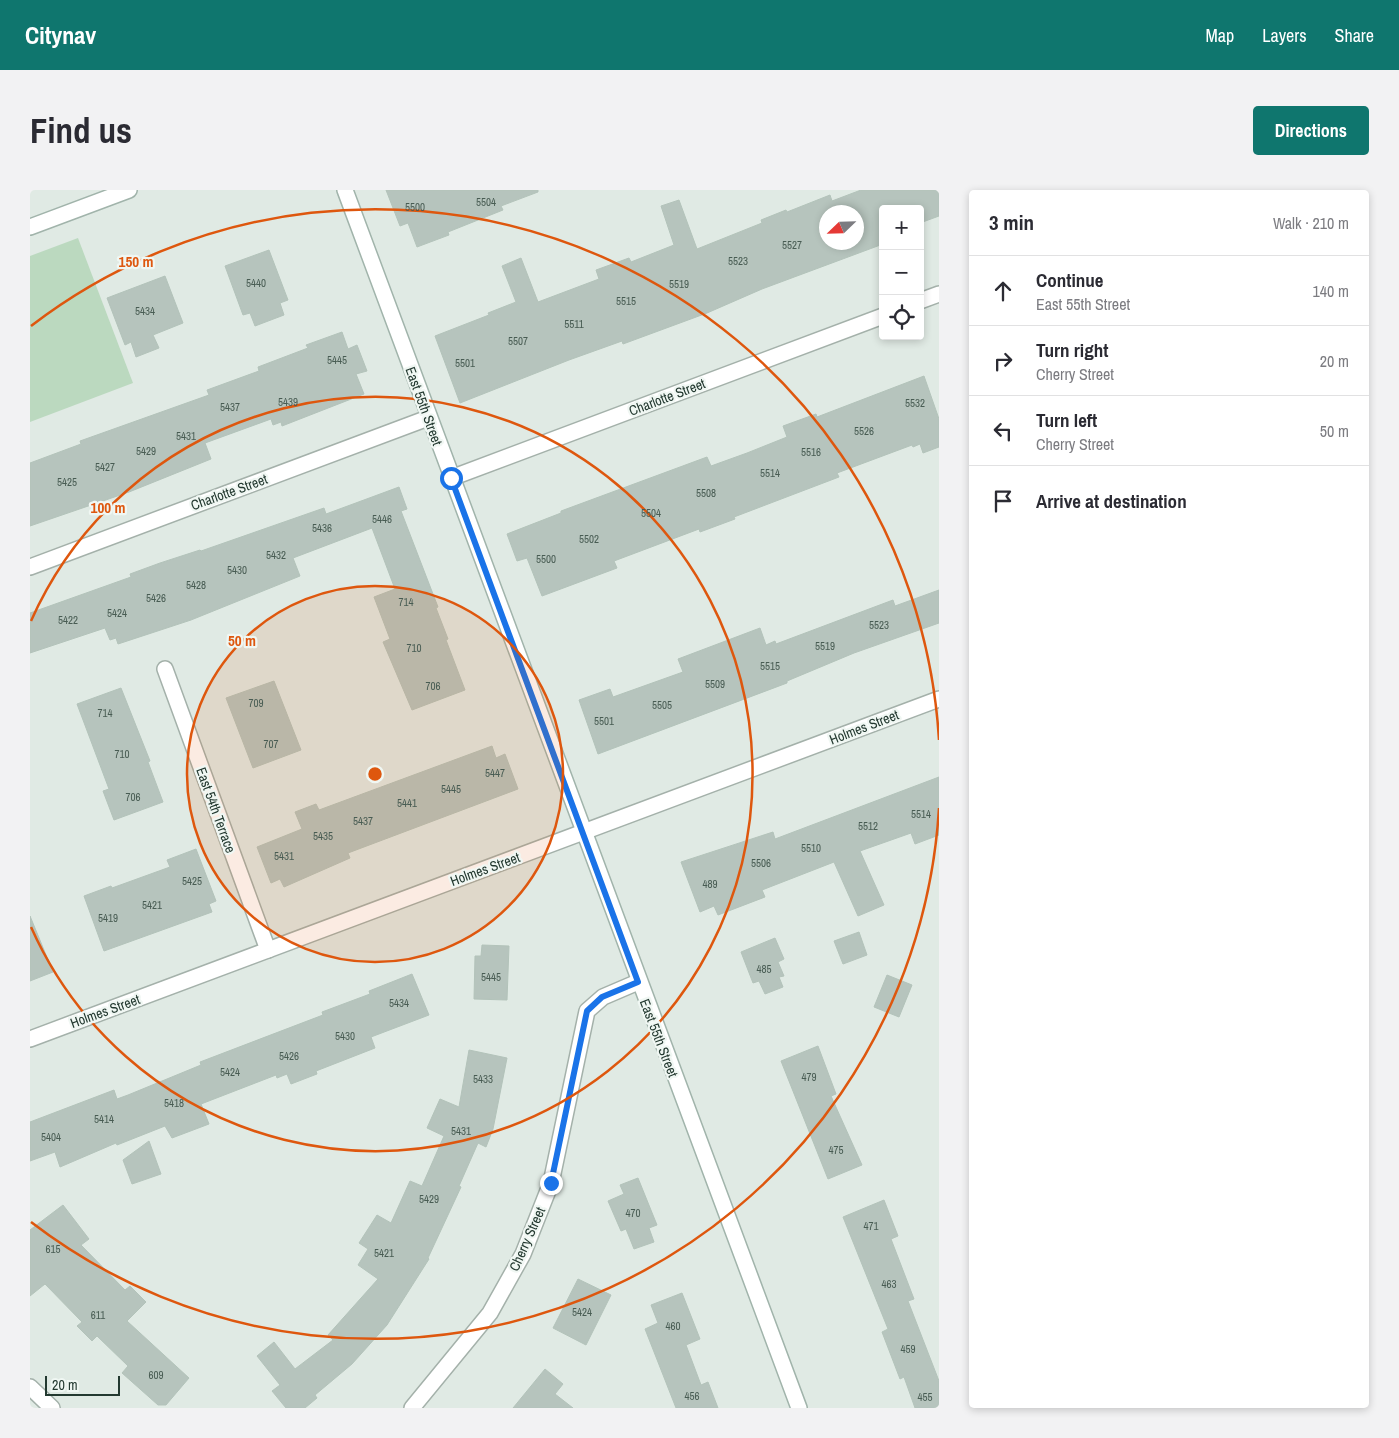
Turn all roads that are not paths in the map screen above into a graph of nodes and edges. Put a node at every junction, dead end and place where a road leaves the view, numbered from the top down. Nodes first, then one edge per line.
1 (129, 190) edge
2 (344, 190) edge
3 (30, 227) edge
4 (939, 294) edge
5 (924, 300) edge
6 (879, 318) edge
7 (428, 418) junction
8 (451, 478) junction
9 (30, 567) edge
10 (165, 670) dead end
11 (939, 699) edge
12 (582, 832) junction
13 (268, 950) junction
14 (638, 982) junction
15 (30, 1039) edge
16 (30, 1386) edge
17 (52, 1408) edge
18 (412, 1408) edge
19 (799, 1408) edge

1 - 3 street
2 - 7 street, East 55th Street
4 - 5 street
6 - 8 street, Charlotte Street
7 - 8 street, East 55th Street
7 - 9 street, Charlotte Street
8 - 12 street, East 55th Street
10 - 13 street, East 54th Terrace
11 - 12 street, Holmes Street
12 - 13 street, Holmes Street
12 - 14 street, East 55th Street
13 - 15 street, Holmes Street
14 - 18 street, Cherry Street
14 - 19 street, East 55th Street
16 - 17 street

